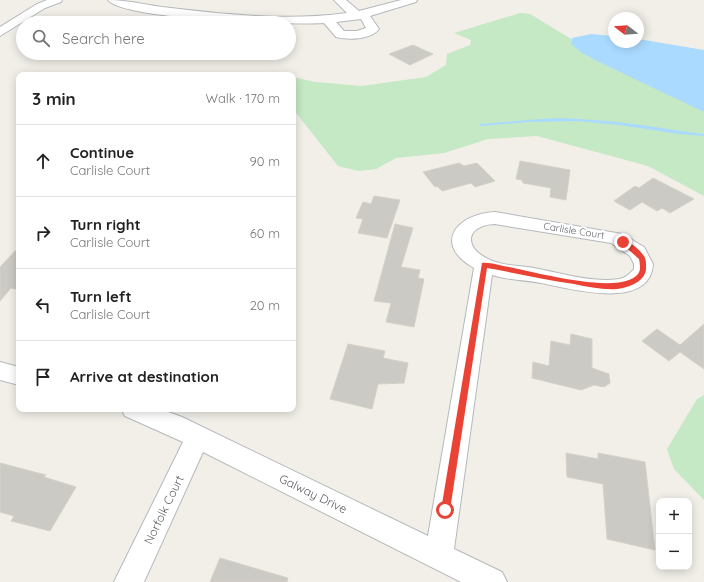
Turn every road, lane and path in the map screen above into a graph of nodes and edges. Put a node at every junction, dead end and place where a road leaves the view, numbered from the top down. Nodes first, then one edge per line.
1 (57, 0) edge
2 (113, 0) edge
3 (339, 0) edge
4 (412, 0) edge
5 (360, 15) junction
6 (25, 16) edge
7 (209, 16) edge
8 (328, 20) junction
9 (296, 21) edge
10 (16, 22) edge
11 (0, 32) edge
12 (484, 265) junction
13 (0, 371) edge
14 (16, 375) edge
15 (140, 412) edge
16 (198, 437) junction
17 (439, 555) junction
18 (129, 582) edge
19 (492, 582) edge

1 - 6 street
2 - 7 street
3 - 5 street
4 - 5 street
5 - 8 street
5 - 8 street
8 - 9 street
10 - 11 street
12 - 12 street, Carlisle Court
12 - 17 street
13 - 14 street
15 - 16 street, Galway Drive
16 - 17 street, Galway Drive
16 - 18 street, Norfolk Court
17 - 19 street, Galway Drive

